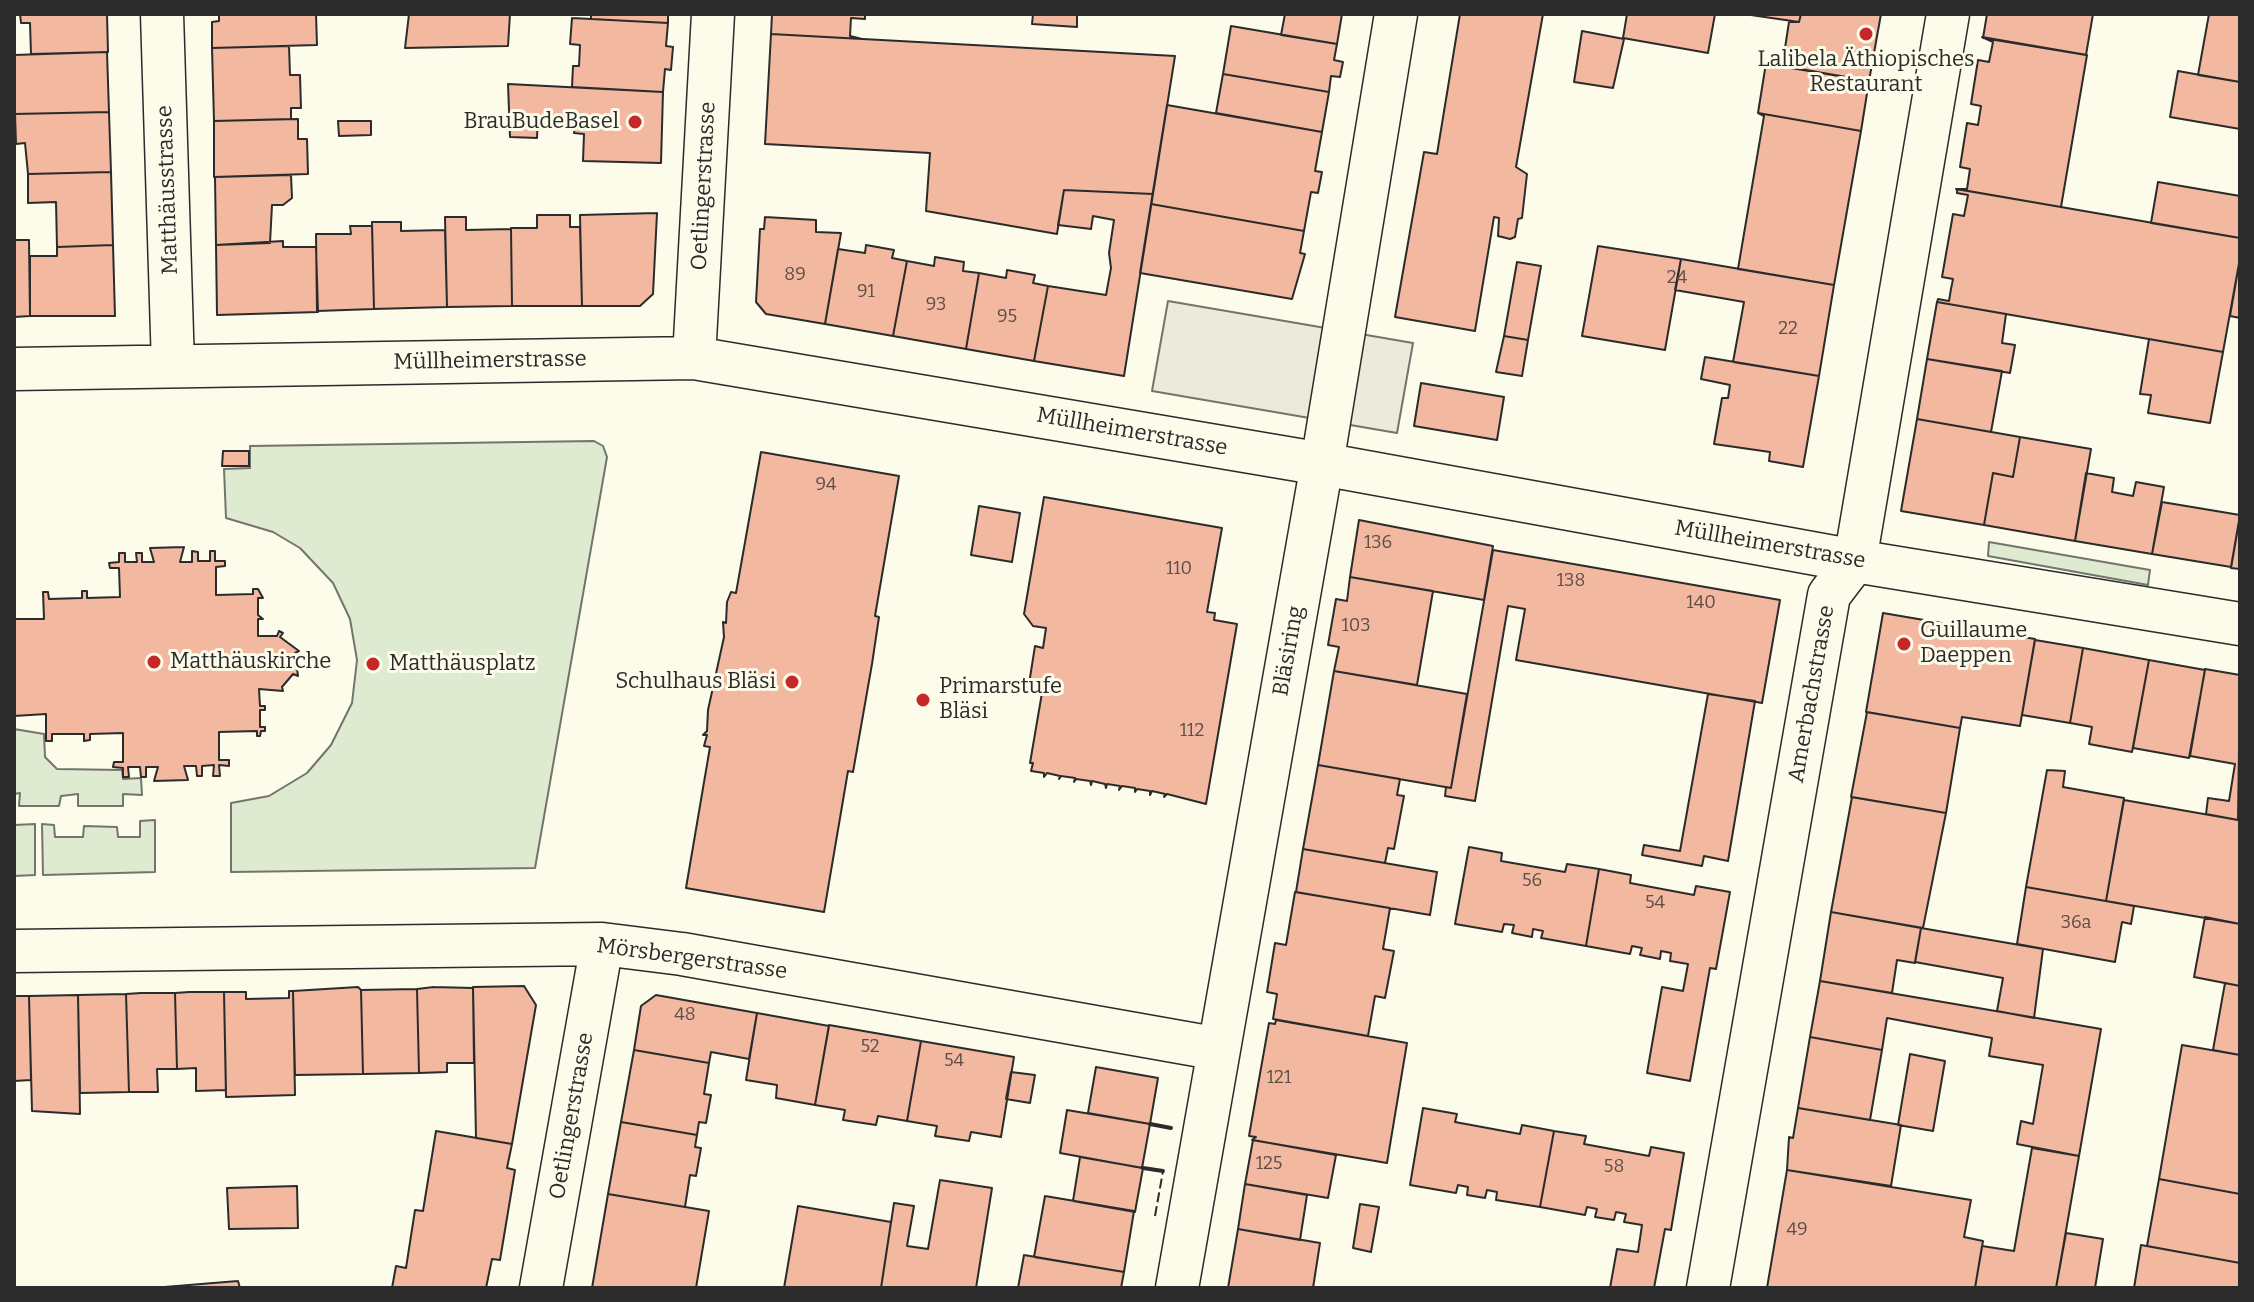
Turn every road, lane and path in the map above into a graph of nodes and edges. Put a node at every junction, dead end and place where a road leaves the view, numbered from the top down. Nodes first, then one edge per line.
1 (162, 14) edge
2 (713, 14) edge
3 (1396, 14) edge
4 (1948, 14) edge
5 (694, 358) junction
6 (173, 366) junction
7 (14, 369) edge
8 (1322, 464) junction
9 (1855, 561) junction
10 (2240, 624) edge
11 (602, 944) junction
12 (14, 951) edge
13 (1219, 1049) junction
14 (541, 1288) edge
15 (1177, 1288) edge
16 (1708, 1288) edge

1 - 6 street, Matthäusstrasse
2 - 5 street, Oetlingerstrasse
3 - 8 street, Bläsiring
4 - 9 street, Amerbachstrasse
5 - 6 street, Müllheimerstrasse
5 - 8 street, Müllheimerstrasse
6 - 7 street, Müllheimerstrasse
8 - 9 street, Müllheimerstrasse
8 - 13 street, Bläsiring
9 - 10 street, Müllheimerstrasse
9 - 16 street, Amerbachstrasse
11 - 12 street, Mörsbergerstrasse
11 - 13 street, Mörsbergerstrasse
11 - 14 street, Oetlingerstrasse
13 - 15 street, Bläsiring

